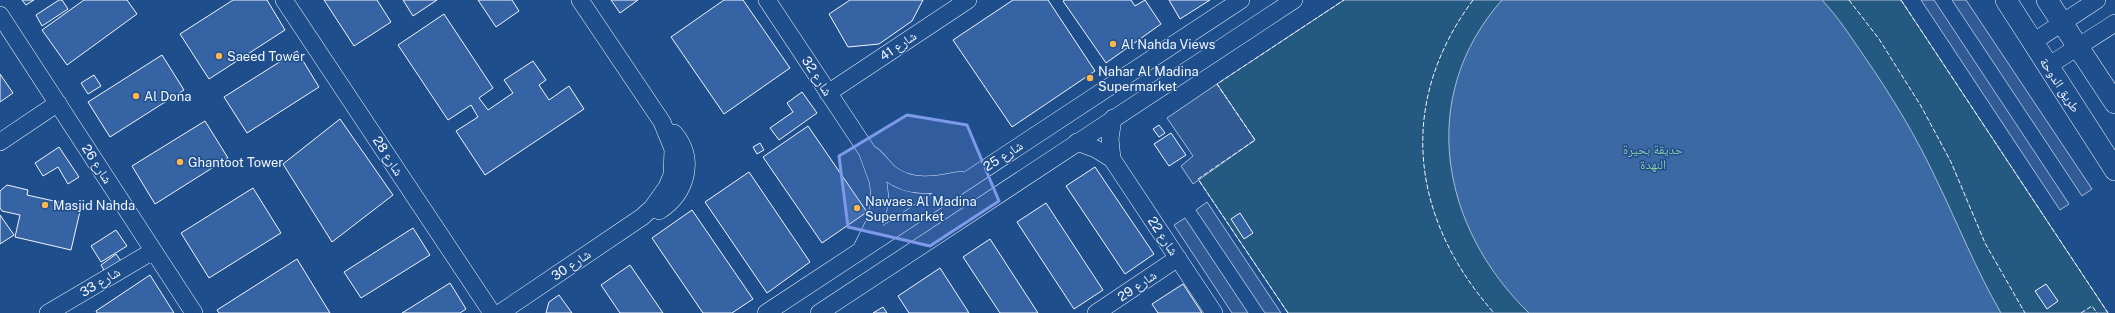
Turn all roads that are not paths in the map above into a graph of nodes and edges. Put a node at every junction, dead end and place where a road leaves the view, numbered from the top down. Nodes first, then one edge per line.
1 (284, 0) edge
2 (580, 0) edge
3 (767, 0) edge
4 (1241, 0) edge
5 (1294, 0) edge
6 (2006, 0) edge
7 (2047, 0) edge
8 (2097, 0) edge
9 (961, 2) edge
10 (0, 14) edge
11 (2062, 23) junction
12 (2115, 23) edge
13 (2033, 42) junction
14 (2077, 47) junction
15 (2048, 66) junction
16 (828, 93) junction
17 (58, 103) junction
18 (2115, 103) edge
19 (1113, 118) junction
20 (0, 142) edge
21 (1077, 142) junction
22 (867, 151) junction
23 (1112, 159) junction
24 (2115, 170) edge
25 (970, 178) junction
26 (153, 251) junction
27 (860, 251) junction
28 (1178, 258) junction
29 (48, 313) edge
30 (194, 313) edge
31 (492, 313) edge
32 (500, 313) edge
33 (766, 313) edge
34 (819, 313) edge
35 (1096, 313) edge
36 (1214, 313) edge

1 - 31 street, شارع 28
2 - 32 street, شارع 30
3 - 16 street, شارع 32
4 - 25 street, شارع 25
5 - 19 street
6 - 13 main road, طريق الدوحة
7 - 11 main road
8 - 11 street
9 - 16 street, شارع 41
10 - 17 street, شارع 26
11 - 13 street
11 - 14 main road
12 - 14 street
13 - 15 main road, طريق الدوحة
14 - 15 street
14 - 18 main road
15 - 24 main road, طريق الدوحة
16 - 22 street, شارع 32
17 - 20 street
17 - 26 street, شارع 26
19 - 21 street
19 - 23 street, شارع 22
21 - 23 street, شارع 22
21 - 34 street
22 - 25 street, شارع 32
22 - 27 street, شارع 32
23 - 28 street, شارع 22
25 - 27 street, شارع 25
26 - 29 street, شارع 33
26 - 30 street, شارع 26
27 - 33 street, شارع 25
28 - 35 street, شارع 29
28 - 36 street, شارع 22

